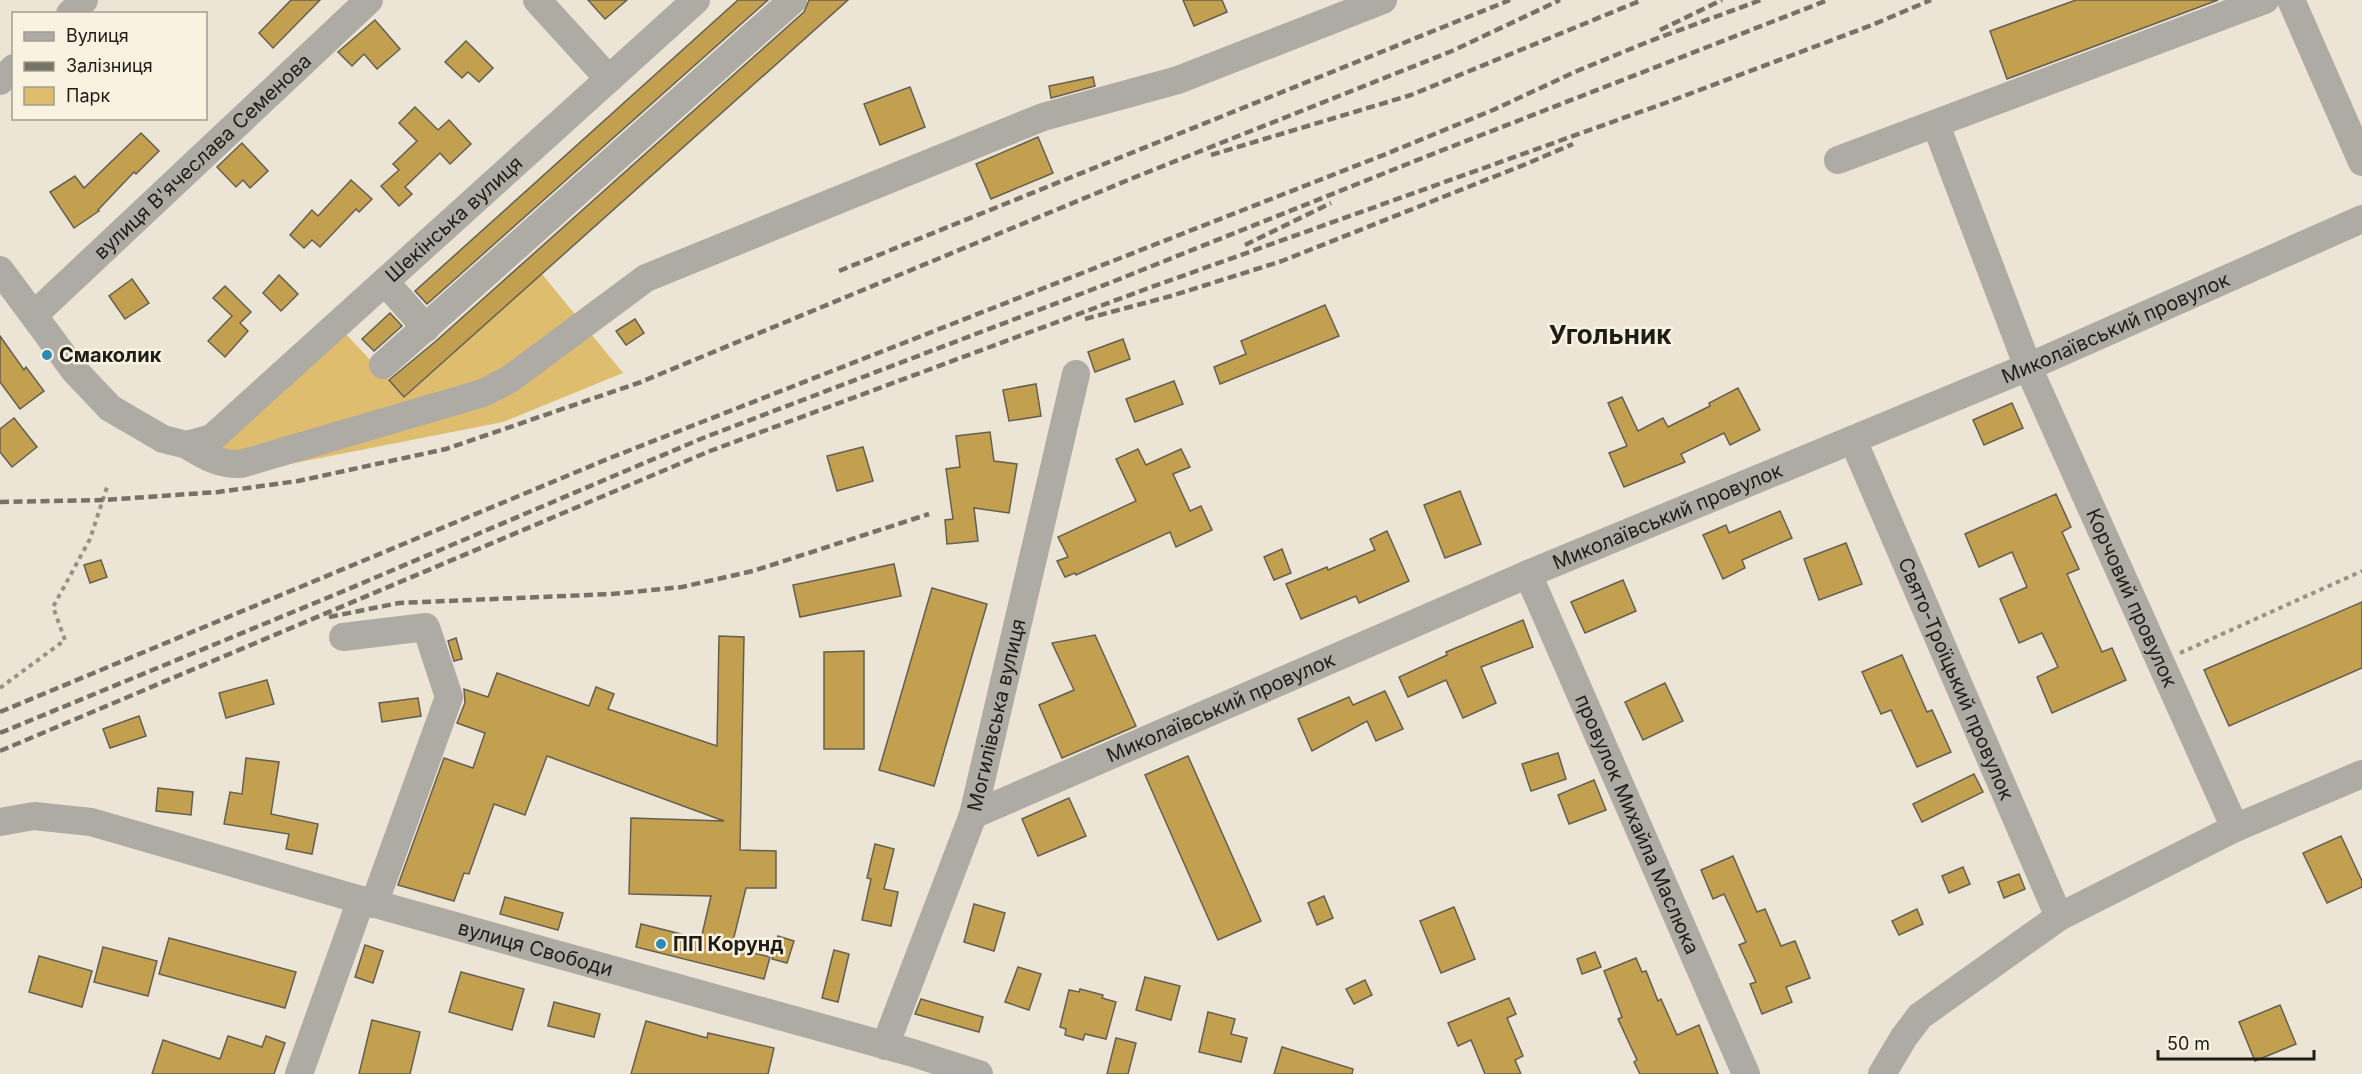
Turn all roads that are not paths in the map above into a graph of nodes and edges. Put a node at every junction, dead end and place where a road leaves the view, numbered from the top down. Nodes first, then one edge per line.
1 (84, 0) edge
2 (369, 0) edge
3 (537, 0) edge
4 (696, 0) edge
5 (793, 0) edge
6 (1383, 0) edge
7 (2265, 0) edge
8 (2291, 0) edge
9 (72, 12) edge
10 (12, 70) edge
11 (609, 79) junction
12 (0, 81) edge
13 (1936, 125) junction
14 (1838, 160) dead end
15 (2362, 162) edge
16 (2362, 219) edge
17 (0, 270) edge
18 (385, 282) junction
19 (35, 314) junction
20 (426, 327) junction
21 (383, 365) dead end
22 (2028, 367) junction
23 (1076, 374) dead end
24 (1853, 440) junction
25 (200, 442) junction
26 (1528, 574) junction
27 (343, 637) dead end
28 (2362, 774) edge
29 (973, 815) junction
30 (0, 822) edge
31 (2235, 828) junction
32 (367, 902) junction
33 (2059, 917) junction
34 (885, 1046) junction
35 (910, 1064) edge
36 (299, 1074) edge
37 (979, 1074) edge
38 (1746, 1074) edge
39 (1882, 1074) edge

1 - 9 street
2 - 19 street, вулиця В'ячеслава Семенова
3 - 11 street
4 - 11 street, Шекінська вулиця
5 - 20 street
6 - 25 street
7 - 13 street
8 - 15 street
10 - 12 street
11 - 18 street, Шекінська вулиця
13 - 14 street
13 - 22 street, Корчовий провулок
16 - 22 street, Миколаївський провулок
17 - 19 street
18 - 20 street
18 - 25 street, Шекінська вулиця
19 - 25 street
20 - 21 street
22 - 24 street, Миколаївський провулок
22 - 31 street, Корчовий провулок
23 - 29 street, Могилівська вулиця
24 - 26 street, Миколаївський провулок
24 - 33 street, Свято-Троїцький провулок
26 - 29 street, Миколаївський провулок
26 - 38 street, провулок Михайла Маслюка
27 - 32 street
28 - 31 street
29 - 34 street, Могилівська вулиця
30 - 32 street, вулиця Свободи
31 - 33 street
32 - 34 street, вулиця Свободи
32 - 36 street
33 - 39 street
34 - 35 street, вулиця Свободи
35 - 37 street, вулиця Свободи

